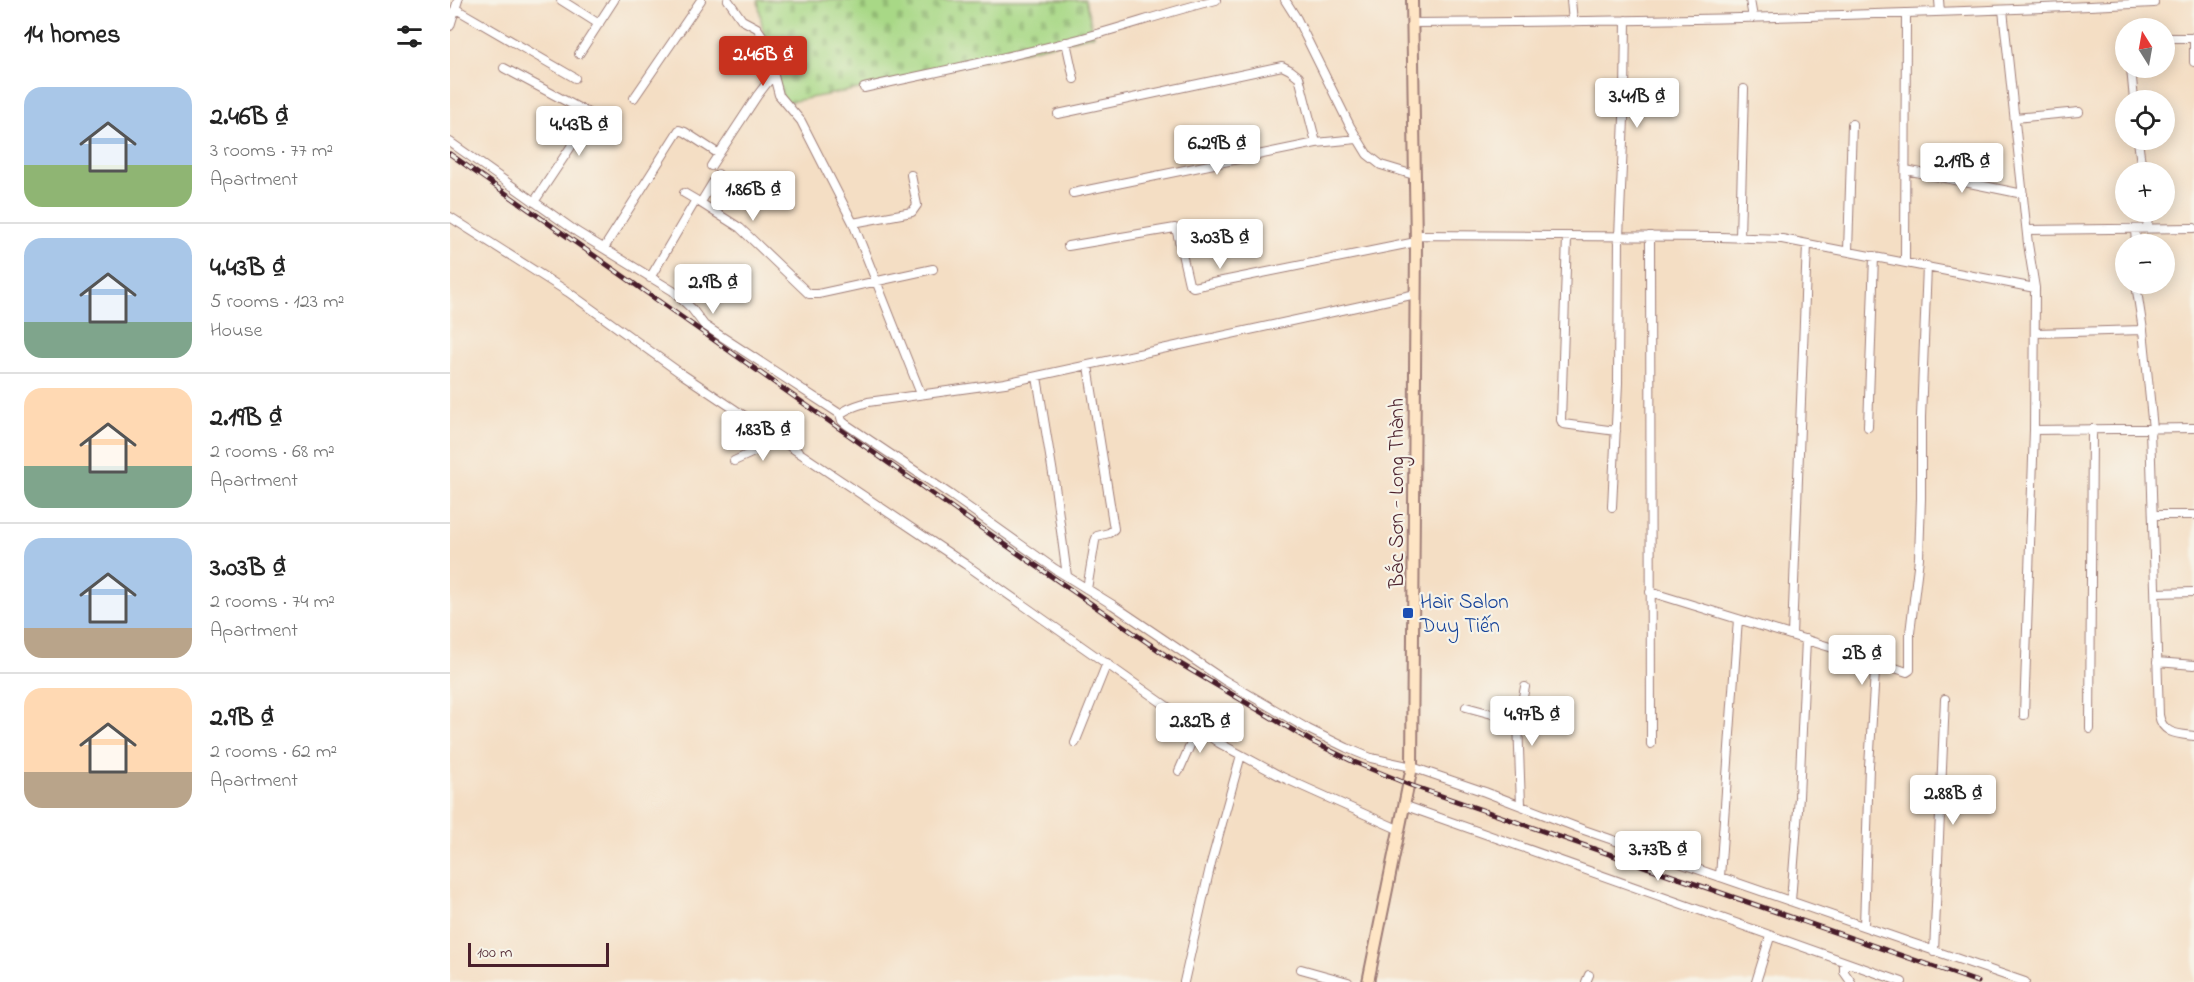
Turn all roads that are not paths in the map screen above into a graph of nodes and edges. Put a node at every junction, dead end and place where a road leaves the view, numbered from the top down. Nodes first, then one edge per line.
1 (561, 0) edge
2 (614, 0) edge
3 (701, 0) edge
4 (728, 0) edge
5 (1216, 0) edge
6 (1285, 0) edge
7 (1412, 0) edge
8 (1571, 0) edge
9 (1750, 0) edge
10 (1940, 0) edge
11 (2011, 0) edge
12 (2108, 3) edge
13 (2154, 3) dead end
14 (457, 4) edge
15 (2003, 10) junction
16 (2012, 10) junction
17 (1940, 12) junction
18 (1906, 14) junction
19 (1753, 18) junction
20 (1626, 20) junction
21 (1573, 22) junction
22 (1412, 23) junction
23 (599, 24) junction
24 (450, 26) edge
25 (2193, 37) edge
26 (2175, 38) edge
27 (1066, 42) junction
28 (579, 54) dead end
29 (2194, 62) edge
30 (504, 68) dead end
31 (773, 75) junction
32 (575, 78) dead end
33 (1074, 78) dead end
34 (864, 88) dead end
35 (1744, 89) dead end
36 (634, 98) dead end
37 (2079, 112) dead end
38 (1058, 114) dead end
39 (2015, 118) junction
40 (1852, 124) dead end
41 (1357, 139) junction
42 (450, 141) edge
43 (1316, 143) junction
44 (719, 154) junction
45 (711, 166) dead end
46 (1906, 170) junction
47 (718, 174) dead end
48 (911, 175) dead end
49 (1414, 175) junction
50 (684, 193) dead end
51 (1073, 193) dead end
52 (2024, 194) junction
53 (698, 201) junction
54 (534, 202) junction
55 (450, 216) edge
56 (2147, 222) edge
57 (853, 223) junction
58 (2148, 228) junction
59 (2194, 228) edge
60 (2135, 229) junction
61 (2027, 230) junction
62 (2135, 234) edge
63 (1650, 236) junction
64 (1567, 237) junction
65 (1619, 237) junction
66 (1740, 237) junction
67 (1416, 239) junction
68 (1807, 244) junction
69 (1068, 246) dead end
70 (603, 248) junction
71 (1848, 252) junction
72 (1874, 256) junction
73 (1905, 262) junction
74 (1927, 266) junction
75 (933, 269) dead end
76 (650, 278) junction
77 (877, 282) junction
78 (2035, 288) junction
79 (1416, 294) junction
80 (2137, 294) edge
81 (2143, 330) junction
82 (2036, 333) junction
83 (1088, 366) junction
84 (1037, 376) junction
85 (921, 394) junction
86 (840, 414) junction
87 (1868, 427) dead end
88 (2194, 428) edge
89 (2092, 429) junction
90 (2152, 429) junction
91 (2034, 430) junction
92 (1616, 431) junction
93 (776, 435) junction
94 (734, 461) dead end
95 (1612, 507) dead end
96 (2153, 515) junction
97 (2194, 515) edge
98 (1067, 576) junction
99 (1087, 589) junction
100 (1650, 591) junction
101 (2156, 592) junction
102 (2194, 592) edge
103 (1738, 618) junction
104 (1792, 635) junction
105 (1806, 639) junction
106 (2157, 662) junction
107 (1107, 663) junction
108 (2194, 665) edge
109 (1874, 667) junction
110 (1525, 687) dead end
111 (1945, 699) dead end
112 (1466, 707) dead end
113 (2024, 715) dead end
114 (1518, 720) junction
115 (1198, 727) junction
116 (2090, 729) dead end
117 (2194, 736) edge
118 (1075, 743) dead end
119 (1651, 744) dead end
120 (1241, 755) junction
121 (1412, 767) junction
122 (1179, 771) dead end
123 (1521, 805) junction
124 (1406, 806) junction
125 (1400, 830) junction
126 (1720, 877) junction
127 (1791, 901) junction
128 (1864, 926) junction
129 (1770, 936) junction
130 (1934, 951) junction
131 (1844, 963) junction
132 (1301, 969) dead end
133 (1184, 982) edge
134 (1348, 982) edge
135 (1368, 982) edge
136 (1756, 982) edge
137 (1851, 982) edge
138 (1902, 982) edge
139 (2025, 982) edge

1 - 23 street
2 - 23 street
3 - 36 street
4 - 31 street
5 - 27 street
6 - 41 street
7 - 22 main road, Bắc Sơn - Long Thành
8 - 21 street
9 - 19 street
10 - 17 street
11 - 16 street
12 - 13 street
12 - 16 street
14 - 24 street
14 - 32 street
15 - 16 street
15 - 17 street
15 - 39 street
17 - 18 street
18 - 19 street
18 - 46 street
19 - 20 street
20 - 21 street
20 - 65 street
21 - 22 street
22 - 49 main road, Bắc Sơn - Long Thành
23 - 28 street
25 - 26 street
25 - 29 street
27 - 33 street
27 - 34 street
30 - 54 street
31 - 44 street
31 - 57 street
35 - 66 street
37 - 39 street
38 - 43 street
39 - 52 street
40 - 71 street
41 - 43 street
41 - 49 street
42 - 54 street
43 - 51 street
44 - 45 street
44 - 70 street
46 - 52 street
46 - 73 street
47 - 53 street
48 - 57 street
49 - 67 main road, Bắc Sơn - Long Thành
50 - 53 street
52 - 61 street
53 - 76 street
53 - 77 street
54 - 70 street
55 - 93 street
56 - 58 street
57 - 77 street
58 - 59 street
58 - 60 street
60 - 61 street
60 - 62 street
61 - 78 street
63 - 65 street
63 - 66 street
63 - 100 street
64 - 65 street
64 - 67 street
64 - 92 street
65 - 92 street
66 - 68 street
67 - 69 street
67 - 79 main road, Bắc Sơn - Long Thành
68 - 71 street
68 - 104 street
70 - 76 street
71 - 72 street
72 - 73 street
72 - 87 street
73 - 74 street
74 - 78 street
74 - 109 street
75 - 77 street
76 - 86 street
77 - 85 street
78 - 82 street
79 - 83 street
79 - 121 main road, Bắc Sơn - Long Thành
80 - 81 street
81 - 82 street
81 - 90 street
82 - 91 street
83 - 84 street
83 - 99 street
84 - 85 street
84 - 98 street
85 - 86 street
86 - 98 street
88 - 90 street
89 - 90 street
89 - 91 street
89 - 116 street
90 - 96 street
91 - 113 street
92 - 95 street
93 - 94 street
93 - 107 street
96 - 97 street
96 - 101 street
98 - 99 street
99 - 121 street
100 - 103 street
100 - 119 street
101 - 102 street
101 - 106 street
103 - 104 street
103 - 126 street
104 - 105 street
105 - 109 street
105 - 127 street
106 - 108 street
106 - 117 street
107 - 115 street
107 - 118 street
109 - 128 street
110 - 114 street
111 - 130 street
112 - 114 street
114 - 123 street
115 - 120 street
115 - 122 street
120 - 125 street
120 - 133 street
121 - 123 street
121 - 124 main road, Bắc Sơn - Long Thành
123 - 126 street
124 - 125 main road, Bắc Sơn - Long Thành
124 - 129 street
125 - 135 main road, Bắc Sơn - Long Thành
126 - 127 street
127 - 128 street
128 - 130 street
129 - 131 street
129 - 136 street
130 - 139 street
131 - 137 street
131 - 138 street
132 - 134 street

